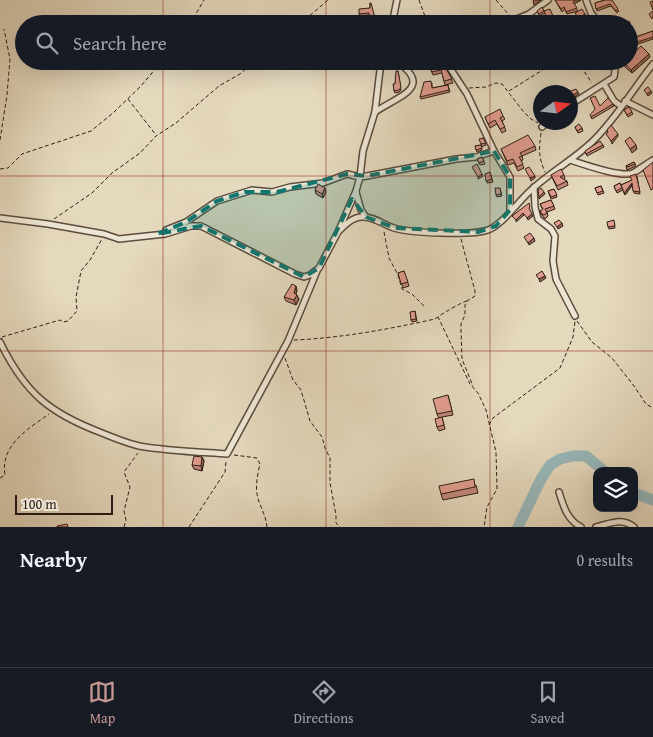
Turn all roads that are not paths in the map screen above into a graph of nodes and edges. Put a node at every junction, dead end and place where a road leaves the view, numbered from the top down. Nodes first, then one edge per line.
1 (396, 0) edge
2 (548, 0) edge
3 (586, 0) edge
4 (394, 15) edge
5 (527, 15) edge
6 (593, 15) edge
7 (653, 64) edge
8 (380, 70) edge
9 (407, 70) edge
10 (451, 70) edge
11 (615, 70) edge
12 (604, 84) junction
13 (578, 100) edge
14 (625, 101) junction
15 (621, 106) junction
16 (374, 112) junction
17 (653, 115) edge
18 (494, 151) junction
19 (570, 160) junction
20 (653, 160) edge
21 (360, 177) junction
22 (534, 187) junction
23 (356, 191) junction
24 (510, 210) junction
25 (366, 217) junction
26 (0, 218) edge
27 (338, 232) junction
28 (157, 234) junction
29 (319, 268) junction
30 (575, 316) road end
31 (0, 342) edge
32 (558, 492) dead end
33 (581, 527) edge
34 (596, 527) edge
35 (634, 527) edge

1 - 4 street
2 - 5 street
3 - 6 street
7 - 14 street
8 - 16 street
9 - 16 street
10 - 18 street
11 - 12 street
12 - 13 street
12 - 15 street
14 - 15 street
14 - 17 street
15 - 19 street
16 - 21 street
18 - 21 street
18 - 24 street
19 - 20 street
19 - 22 street
21 - 23 street
21 - 28 street
22 - 24 street
22 - 30 street
23 - 25 street
23 - 27 street
24 - 25 street
25 - 27 street
26 - 28 street
27 - 29 street
28 - 29 street
29 - 31 street
32 - 33 street
34 - 35 street

